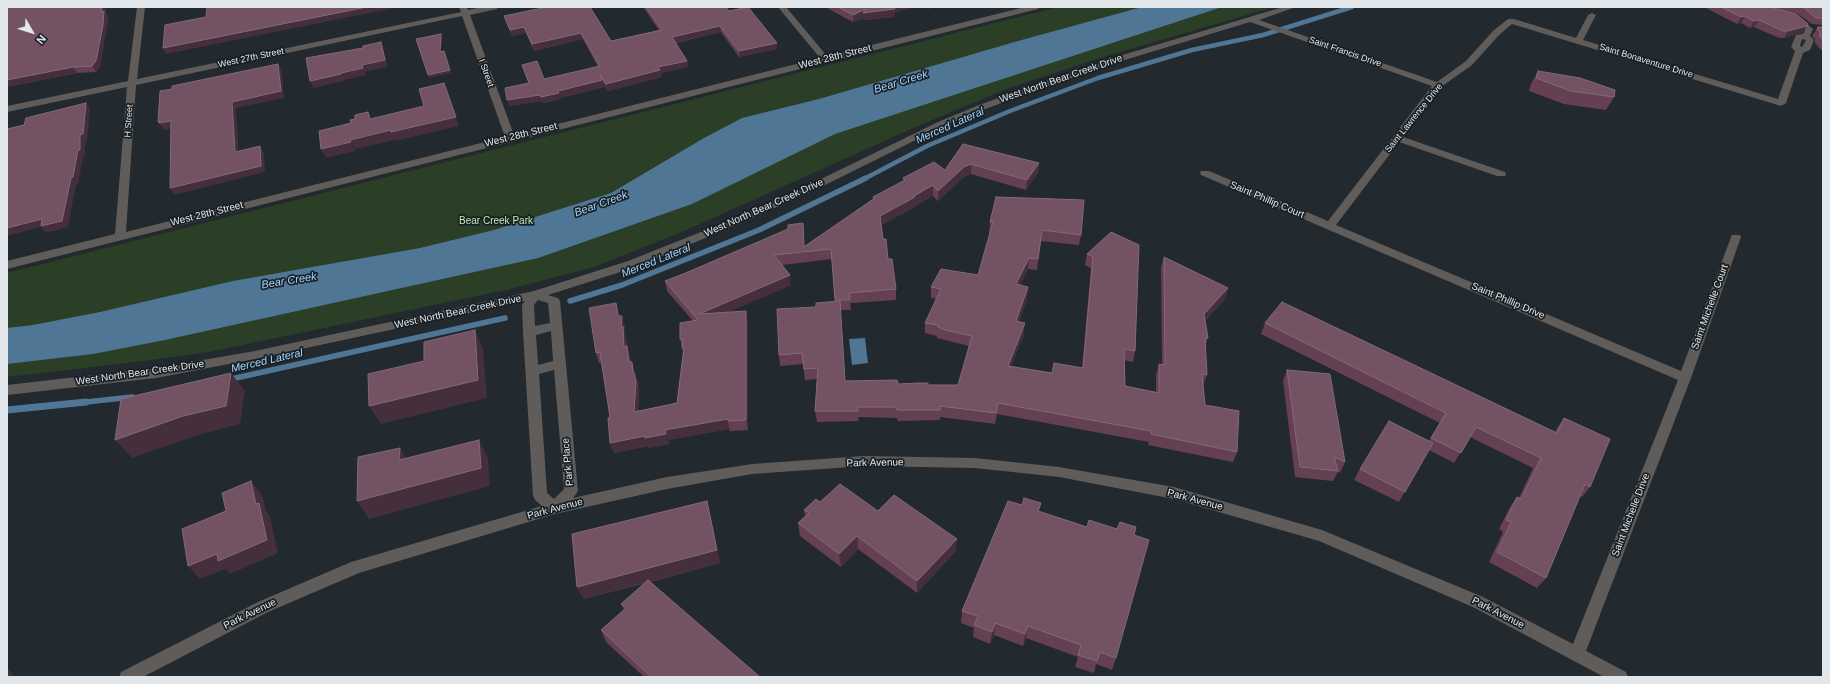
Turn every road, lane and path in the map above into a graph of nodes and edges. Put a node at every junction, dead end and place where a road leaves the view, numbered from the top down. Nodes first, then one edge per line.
1 (141, 7) edge
2 (494, 7) edge
3 (782, 7) edge
4 (1035, 7) edge
5 (1292, 7) edge
6 (464, 10) edge
7 (1786, 14) edge
8 (1592, 15) dead end
9 (1511, 21) joint
10 (1256, 22) junction
11 (1579, 40) junction
12 (825, 59) junction
13 (132, 83) junction
14 (1438, 85) junction
15 (7, 109) edge
16 (510, 138) junction
17 (1397, 138) junction
18 (1205, 173) dead end
19 (1501, 174) dead end
20 (1330, 227) junction
21 (120, 236) junction
22 (1736, 237) dead end
23 (7, 265) edge
24 (535, 295) junction
25 (556, 326) junction
26 (530, 332) junction
27 (560, 364) junction
28 (532, 371) junction
29 (1685, 378) junction
30 (7, 390) edge
31 (555, 508) junction
32 (1577, 653) junction
33 (127, 677) edge
34 (1620, 677) edge

1 - 13 street, H Street
2 - 6 street, West 27th Street
3 - 12 street
4 - 12 street, West 28th Street
5 - 10 street, West North Bear Creek Drive
6 - 13 street, West 27th Street
6 - 16 street, I Street
7 - 11 street, Saint Bonaventure Drive
8 - 11 street
9 - 11 street, Saint Bonaventure Drive
9 - 14 street, Saint Lawrence Drive
10 - 14 street, Saint Francis Drive
10 - 24 street, West North Bear Creek Drive
12 - 16 street, West 28th Street
13 - 15 street, West 27th Street
13 - 21 street, H Street
14 - 17 street, Saint Lawrence Drive
16 - 21 street, West 28th Street
17 - 19 street
17 - 20 street, Saint Lawrence Drive
18 - 20 street, Saint Phillip Court
20 - 29 street, Saint Phillip Drive
21 - 23 street, West 28th Street
22 - 29 street, Saint Michelle Court
24 - 25 street, Park Place
24 - 26 street
24 - 30 street, West North Bear Creek Drive
25 - 26 street
25 - 27 street, Park Place
26 - 28 street
27 - 28 street
27 - 31 street, Park Place
28 - 31 street
29 - 32 street, Saint Michelle Drive
31 - 32 street, Park Avenue
31 - 33 street, Park Avenue
32 - 34 street, Park Avenue

